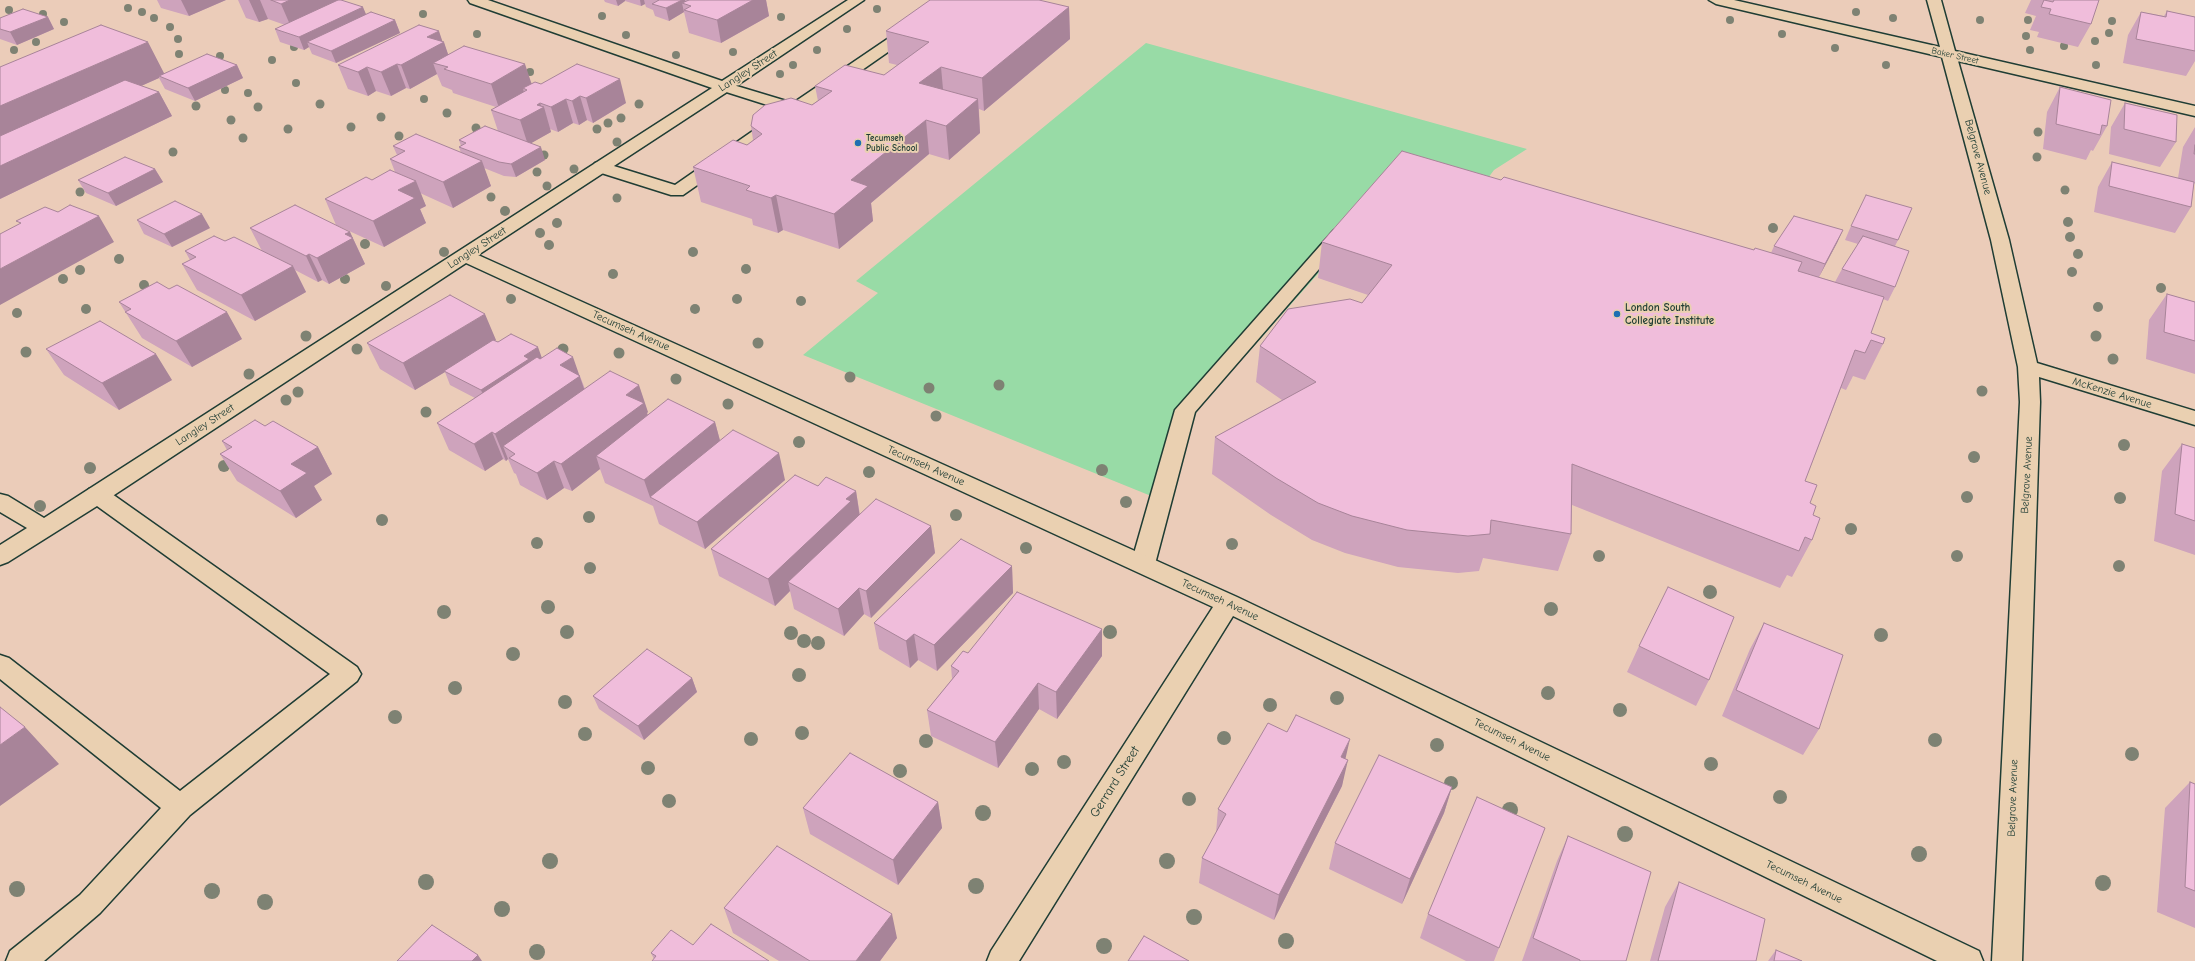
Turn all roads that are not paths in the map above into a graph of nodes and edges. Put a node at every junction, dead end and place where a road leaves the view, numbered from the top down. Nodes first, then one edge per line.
1 (475, 0) edge
2 (857, 0) edge
3 (1716, 0) edge
4 (1934, 0) edge
5 (927, 19) edge
6 (1951, 55) junction
7 (724, 86) junction
8 (795, 109) junction
9 (2195, 111) edge
10 (601, 167) junction
11 (1353, 220) edge
12 (465, 256) junction
13 (2028, 367) junction
14 (2195, 418) edge
15 (97, 495) junction
16 (0, 502) edge
17 (44, 528) junction
18 (0, 556) edge
19 (1143, 564) junction
20 (1228, 603) junction
21 (0, 664) edge
22 (180, 807) junction
23 (21, 961) edge
24 (1002, 961) edge
25 (1968, 961) edge
26 (2006, 961) edge

1 - 7 street
2 - 7 street, Langley Street
3 - 6 street, Baker Street
4 - 6 street, Belgrave Avenue
5 - 8 street
6 - 9 street, Baker Street
6 - 13 street, Belgrave Avenue
7 - 8 street
7 - 10 street, Langley Street
8 - 10 street
10 - 12 street, Langley Street
11 - 19 street
12 - 15 street, Langley Street
12 - 19 street, Tecumseh Avenue
13 - 14 street, McKenzie Avenue
13 - 26 street, Belgrave Avenue
15 - 17 street, Langley Street
15 - 22 street
16 - 17 street
17 - 18 street, Langley Street
19 - 20 street, Tecumseh Avenue
20 - 24 street, Gerrard Street
20 - 25 street, Tecumseh Avenue
21 - 22 street
22 - 23 street

